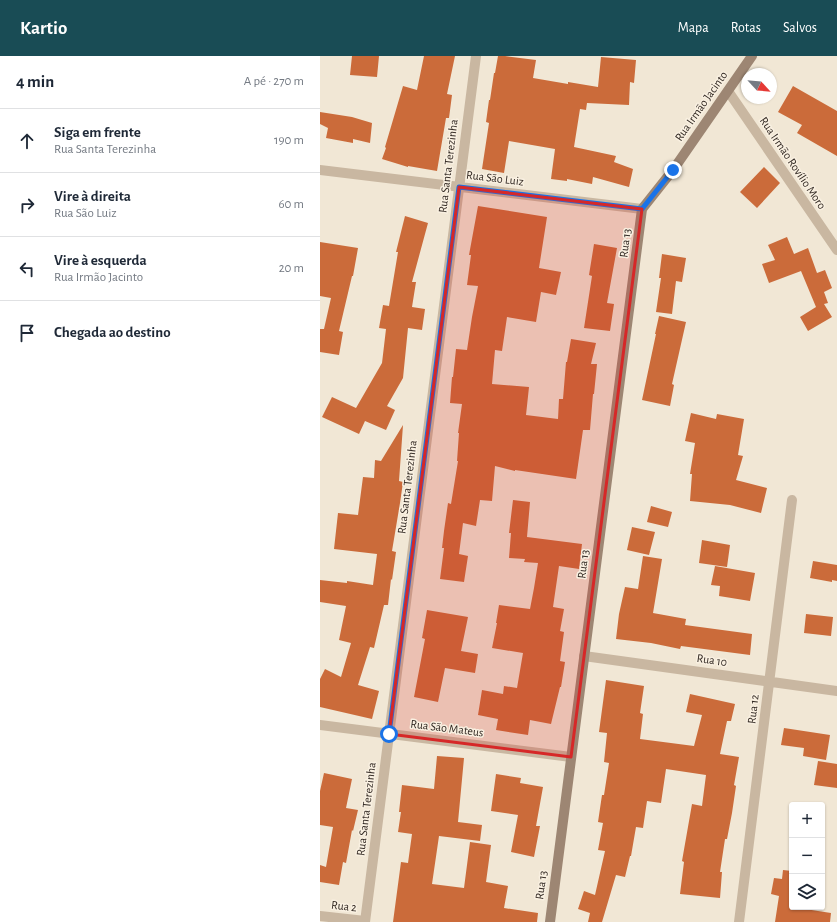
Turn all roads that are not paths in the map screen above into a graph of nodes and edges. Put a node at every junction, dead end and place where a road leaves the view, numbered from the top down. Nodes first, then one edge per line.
1 (476, 56) edge
2 (752, 56) edge
3 (728, 91) junction
4 (320, 170) edge
5 (459, 187) junction
6 (642, 209) junction
7 (837, 250) edge
8 (792, 500) dead end
9 (584, 656) junction
10 (770, 681) junction
11 (837, 690) edge
12 (320, 725) edge
13 (389, 734) junction
14 (572, 758) junction
15 (320, 916) edge
16 (365, 922) edge
17 (550, 922) edge
18 (739, 922) edge

1 - 5 street, Rua Santa Terezinha
2 - 3 street, Rua Irmão Jacinto
3 - 6 street, Rua Irmão Jacinto
3 - 7 street, Rua Irmão Rovílio Moro
4 - 5 street, Rua São Luiz
5 - 6 street, Rua São Luiz
5 - 13 street, Rua Santa Terezinha
6 - 9 street, Rua 13
8 - 10 street, Rua 12
9 - 10 street, Rua 10
9 - 14 street, Rua 13
10 - 11 street, Rua 10
10 - 18 street, Rua 12
12 - 13 street, Rua São Mateus
13 - 14 street, Rua São Mateus
13 - 16 street, Rua Santa Terezinha
14 - 17 street, Rua 13
15 - 16 street, Rua 2

